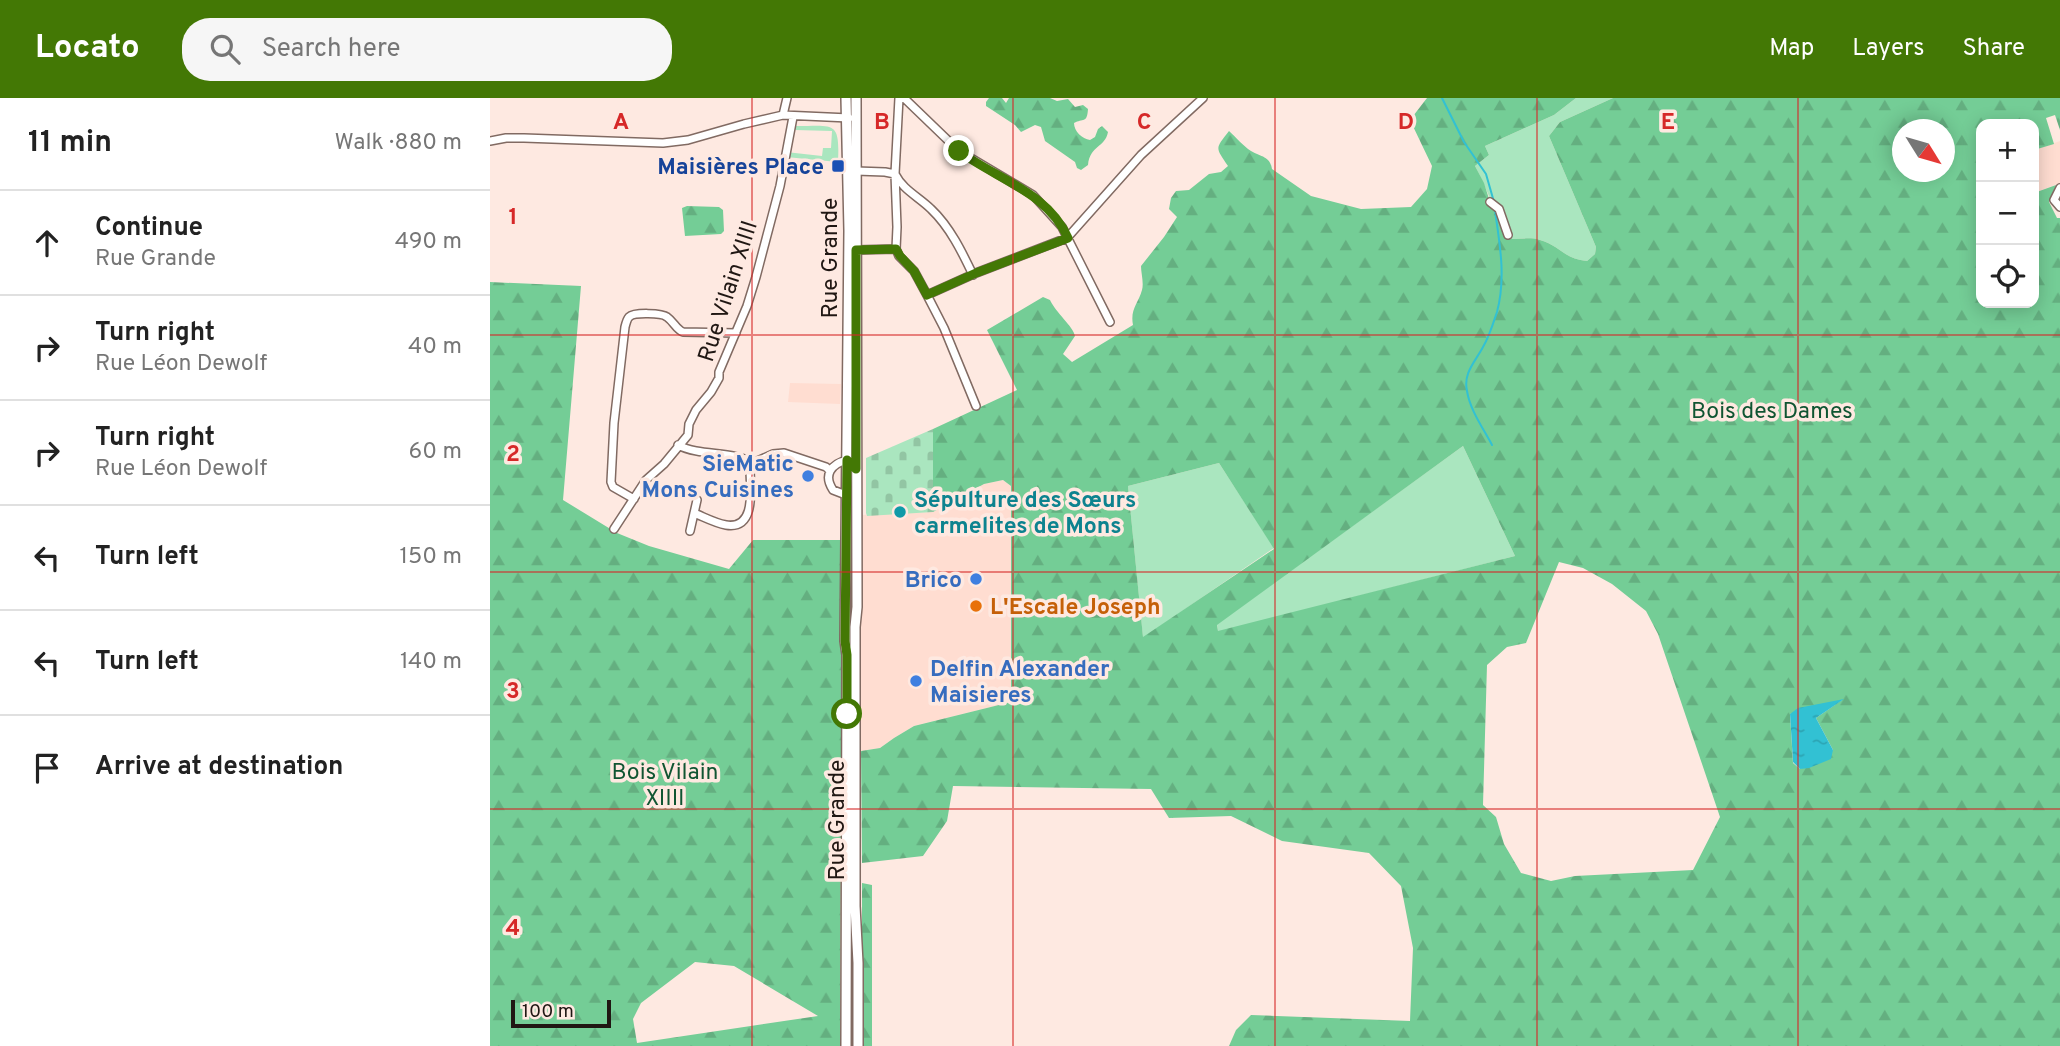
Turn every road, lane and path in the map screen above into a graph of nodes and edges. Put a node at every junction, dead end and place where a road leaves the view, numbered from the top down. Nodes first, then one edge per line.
1 (786, 98) edge
2 (846, 98) edge
3 (856, 98) edge
4 (901, 98) edge
5 (1203, 98) edge
6 (783, 115) junction
7 (793, 117) junction
8 (846, 118) junction
9 (856, 119) junction
10 (490, 141) edge
11 (856, 171) junction
12 (895, 174) junction
13 (2060, 188) edge
14 (1493, 204) dead end
15 (2060, 207) edge
16 (1508, 235) dead end
17 (1068, 238) junction
18 (896, 249) junction
19 (856, 250) junction
20 (973, 275) junction
21 (927, 295) junction
22 (1110, 322) dead end
23 (736, 333) junction
24 (976, 406) dead end
25 (678, 445) junction
26 (847, 460) junction
27 (752, 463) junction
28 (856, 469) junction
29 (830, 470) junction
30 (846, 495) junction
31 (634, 499) junction
32 (697, 500) dead end
33 (694, 513) junction
34 (614, 530) dead end
35 (690, 530) dead end
36 (846, 1046) edge
37 (859, 1046) edge

1 - 6 street
2 - 8 main road, Rue Grande
3 - 9 main road, Rue Grande
4 - 12 street
4 - 17 street
5 - 17 street
6 - 7 street
6 - 10 street
7 - 8 street
7 - 23 street, Rue Vilain XIIII
8 - 9 street
8 - 26 main road, Rue Grande
9 - 11 main road, Rue Grande
11 - 12 street
11 - 19 main road, Rue Grande
12 - 18 street
12 - 20 street
13 - 15 street
14 - 16 street
17 - 20 street
17 - 22 street
18 - 19 street
18 - 21 street
19 - 28 main road, Rue Grande
20 - 21 street
21 - 24 street
23 - 25 street, Rue Vilain XIIII
23 - 31 street
25 - 27 street
25 - 31 street, Rue Vilain XIIII
26 - 28 street
26 - 29 street
26 - 30 main road, Rue Grande
27 - 29 street
27 - 33 street
28 - 37 main road, Rue Grande
29 - 30 street
30 - 36 main road, Rue Grande
31 - 34 street, Rue Vilain XIIII
32 - 33 street
33 - 35 street

